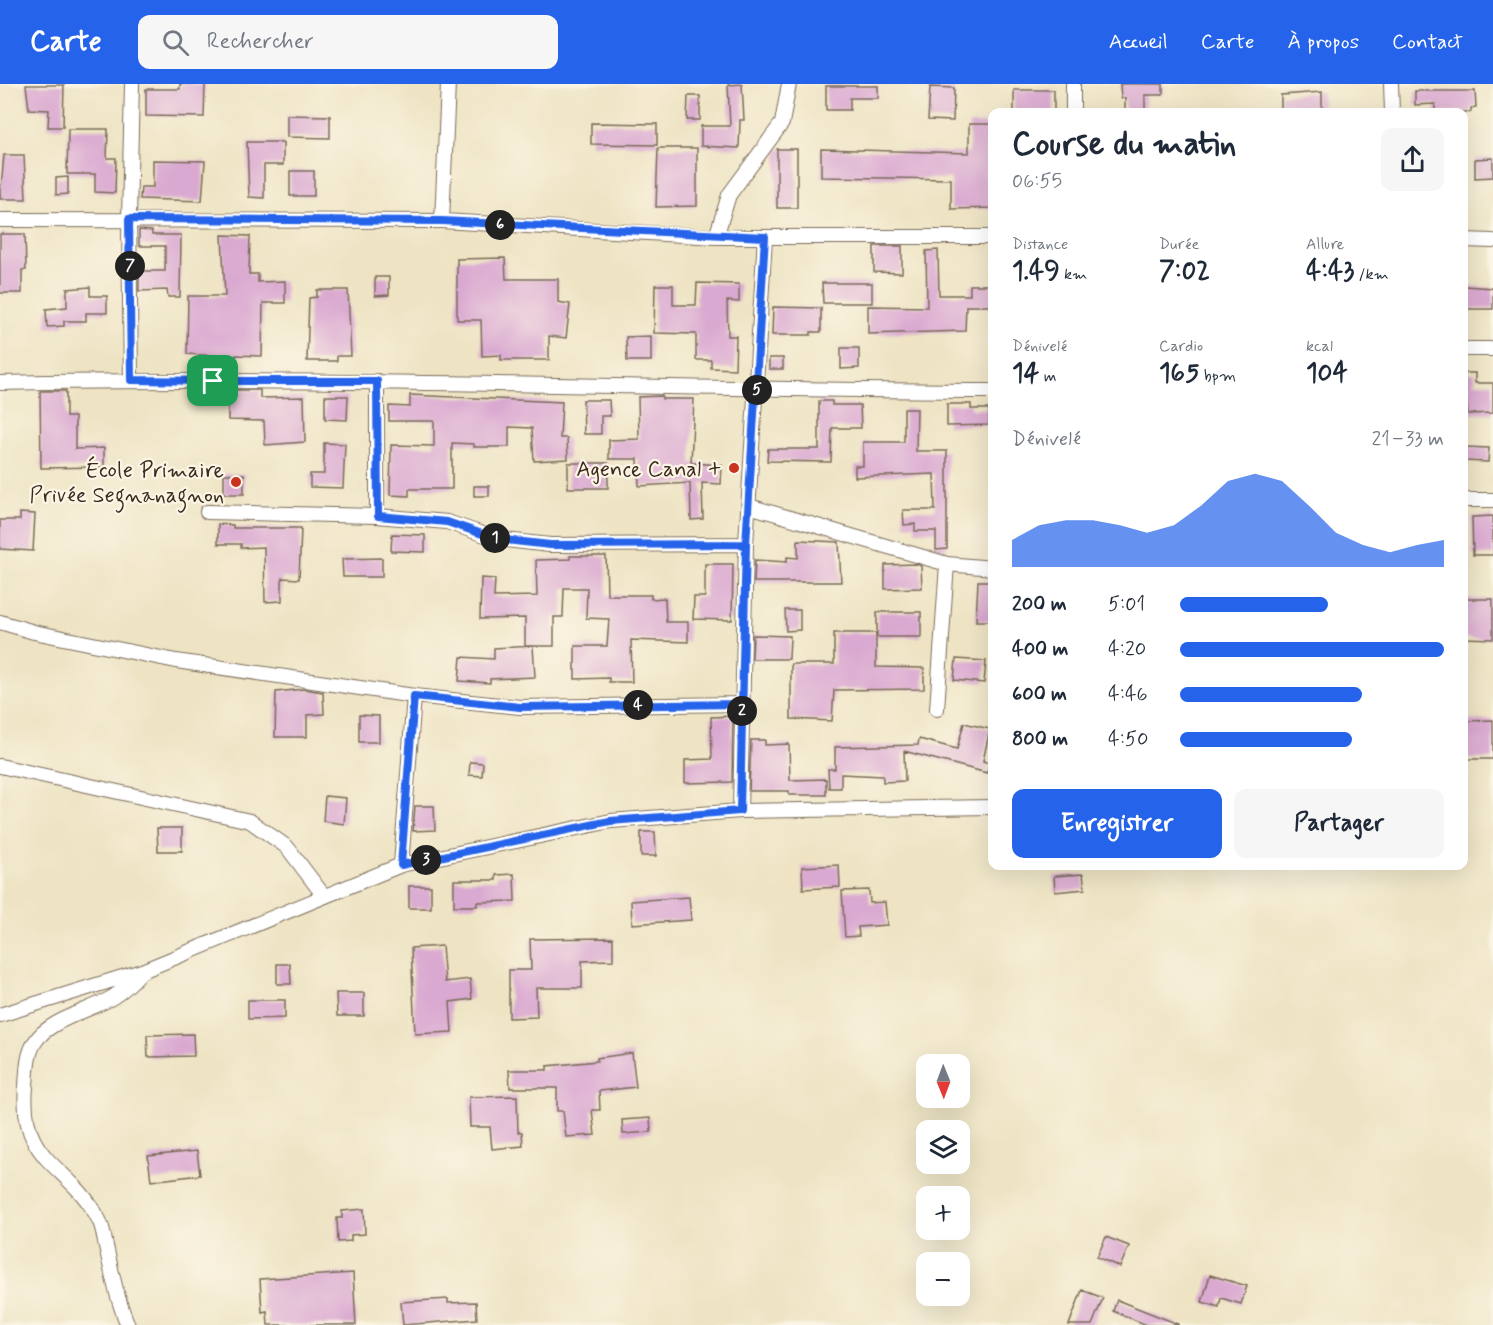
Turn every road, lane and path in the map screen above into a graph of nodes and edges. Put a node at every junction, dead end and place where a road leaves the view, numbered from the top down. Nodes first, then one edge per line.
1 (132, 84) edge
2 (448, 84) edge
3 (789, 84) edge
4 (1072, 84) edge
5 (1391, 84) edge
6 (1073, 108) edge
7 (1392, 108) edge
8 (129, 219) junction
9 (0, 220) edge
10 (442, 221) junction
11 (716, 237) junction
12 (765, 237) junction
13 (988, 237) edge
14 (1468, 240) edge
15 (1493, 240) edge
16 (1468, 349) edge
17 (1493, 349) edge
18 (131, 380) junction
19 (377, 381) junction
20 (0, 383) edge
21 (757, 391) junction
22 (988, 392) edge
23 (1468, 500) edge
24 (1493, 500) edge
25 (749, 506) junction
26 (207, 512) dead end
27 (378, 516) junction
28 (746, 544) junction
29 (947, 564) junction
30 (988, 568) edge
31 (0, 622) edge
32 (414, 696) junction
33 (742, 704) junction
34 (937, 709) dead end
35 (0, 766) edge
36 (988, 807) edge
37 (740, 811) junction
38 (401, 865) junction
39 (324, 896) junction
40 (142, 971) junction
41 (0, 1016) edge
42 (128, 1325) edge

1 - 8 street
2 - 10 street
3 - 11 street
4 - 6 street
5 - 7 street
8 - 9 street
8 - 10 street
8 - 18 street
10 - 11 street
11 - 12 street
12 - 13 street
12 - 21 street
14 - 15 street
16 - 17 street
18 - 19 street
18 - 20 street
19 - 21 street
19 - 27 street
21 - 22 street
21 - 25 street
23 - 24 street
25 - 28 street
25 - 29 street
26 - 27 street
27 - 28 street
28 - 33 street
29 - 30 street
29 - 34 street
31 - 32 street
32 - 33 street
32 - 38 street
33 - 37 street
35 - 39 street
36 - 37 street
37 - 38 street
38 - 39 street
39 - 40 street
40 - 41 street
40 - 42 street

